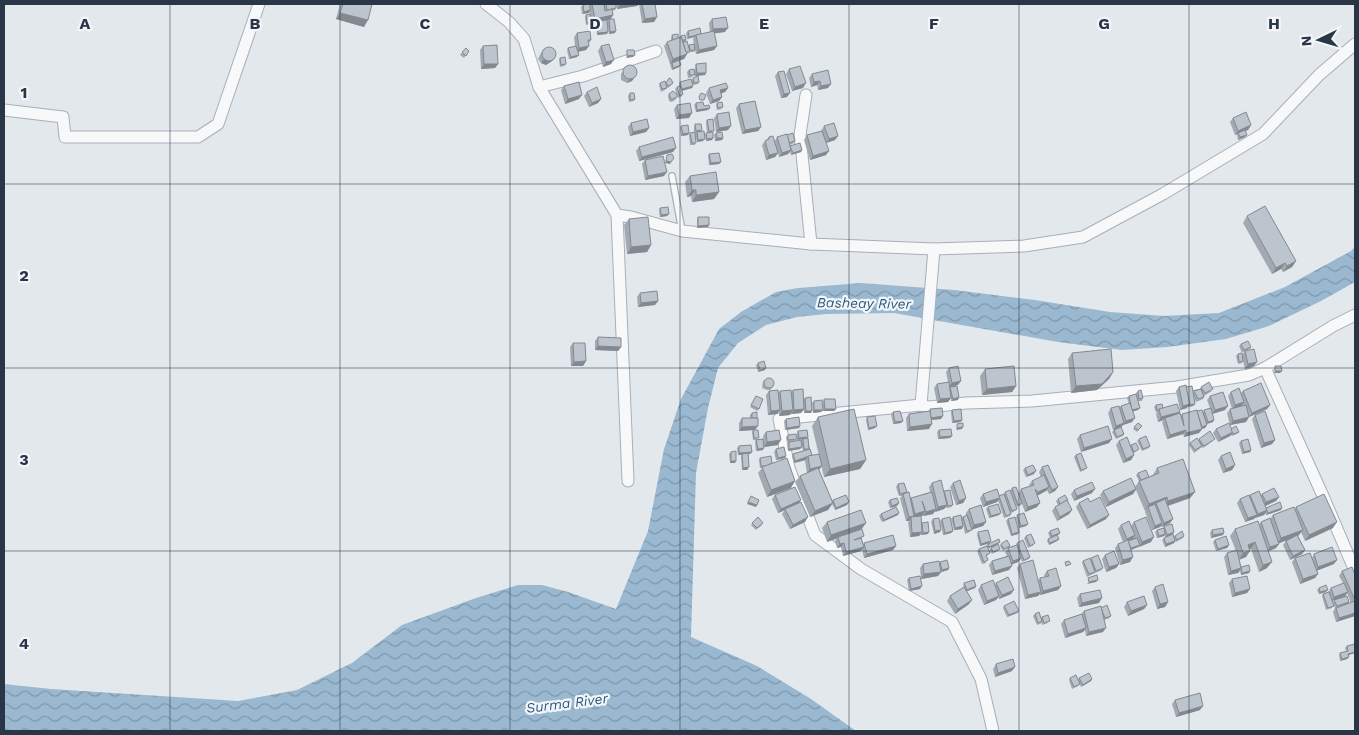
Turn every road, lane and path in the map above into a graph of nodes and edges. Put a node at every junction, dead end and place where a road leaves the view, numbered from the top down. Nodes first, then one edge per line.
1 (259, 4) edge
2 (486, 4) edge
3 (1355, 44) edge
4 (656, 51) dead end
5 (539, 88) junction
6 (806, 95) dead end
7 (4, 110) edge
8 (672, 176) dead end
9 (617, 215) junction
10 (682, 232) junction
11 (811, 244) junction
12 (934, 249) junction
13 (1355, 315) edge
14 (1265, 368) junction
15 (921, 405) junction
16 (628, 480) dead end
17 (1355, 571) edge
18 (992, 731) edge

1 - 7 street
2 - 5 street
3 - 12 street
4 - 5 street
5 - 9 street
6 - 11 street
8 - 10 lane
9 - 10 street
9 - 16 street
10 - 11 street
11 - 12 street
12 - 15 street
13 - 14 street
14 - 15 street
14 - 17 street
15 - 18 street

